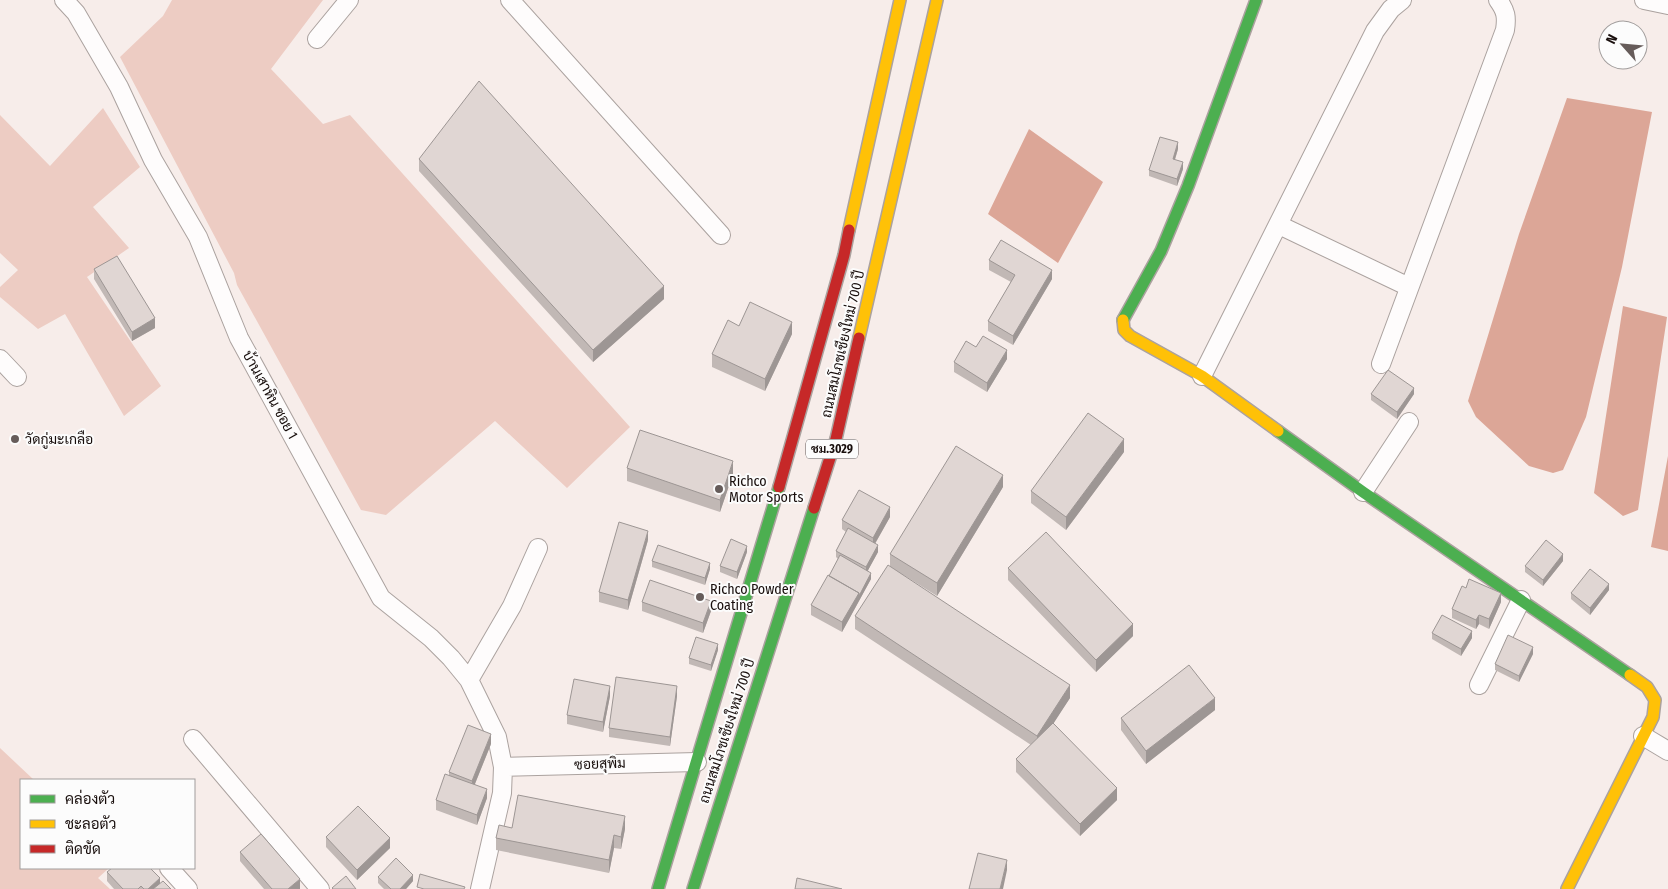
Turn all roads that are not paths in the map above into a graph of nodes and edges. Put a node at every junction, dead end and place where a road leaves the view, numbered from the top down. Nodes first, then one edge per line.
1 (64, 0) edge
2 (349, 0) edge
3 (510, 0) edge
4 (900, 0) edge
5 (937, 0) edge
6 (1256, 0) edge
7 (1402, 0) edge
8 (1498, 0) edge
9 (1644, 0) edge
10 (1668, 5) edge
11 (317, 38) dead end
12 (1278, 225) junction
13 (721, 235) dead end
14 (1409, 287) junction
15 (0, 359) edge
16 (1381, 364) dead end
17 (1202, 376) junction
18 (16, 377) dead end
19 (1409, 422) dead end
20 (1363, 492) junction
21 (538, 548) dead end
22 (1521, 600) junction
23 (469, 680) junction
24 (1479, 685) dead end
25 (1643, 736) junction
26 (193, 739) dead end
27 (1668, 751) edge
28 (697, 762) junction
29 (503, 767) junction
30 (170, 869) edge
31 (188, 889) edge
32 (320, 889) edge
33 (480, 889) edge
34 (658, 889) edge
35 (693, 889) edge
36 (1567, 889) edge

1 - 23 street, บ้านเสาหิน ซอย 1
2 - 11 street
3 - 13 street
4 - 28 main road, ถนนสมโภชเชียงใหม่ 700 ปี / ชม.3029
5 - 35 main road, ถนนสมโภชเชียงใหม่ 700 ปี / ชม.3029
6 - 17 main road
7 - 12 street
8 - 14 street
9 - 10 street
12 - 14 street
12 - 17 street
14 - 16 street
15 - 18 street
17 - 20 main road
19 - 20 street
20 - 22 main road
21 - 23 street
22 - 24 street
22 - 25 main road
23 - 29 street, บ้านเสาหิน ซอย 1
25 - 27 street
25 - 36 main road
26 - 32 street
28 - 29 street, ซอยสุพิม
28 - 34 main road, ถนนสมโภชเชียงใหม่ 700 ปี / ชม.3029
29 - 33 street, บ้านเสาหิน ซอย 1
30 - 31 street

